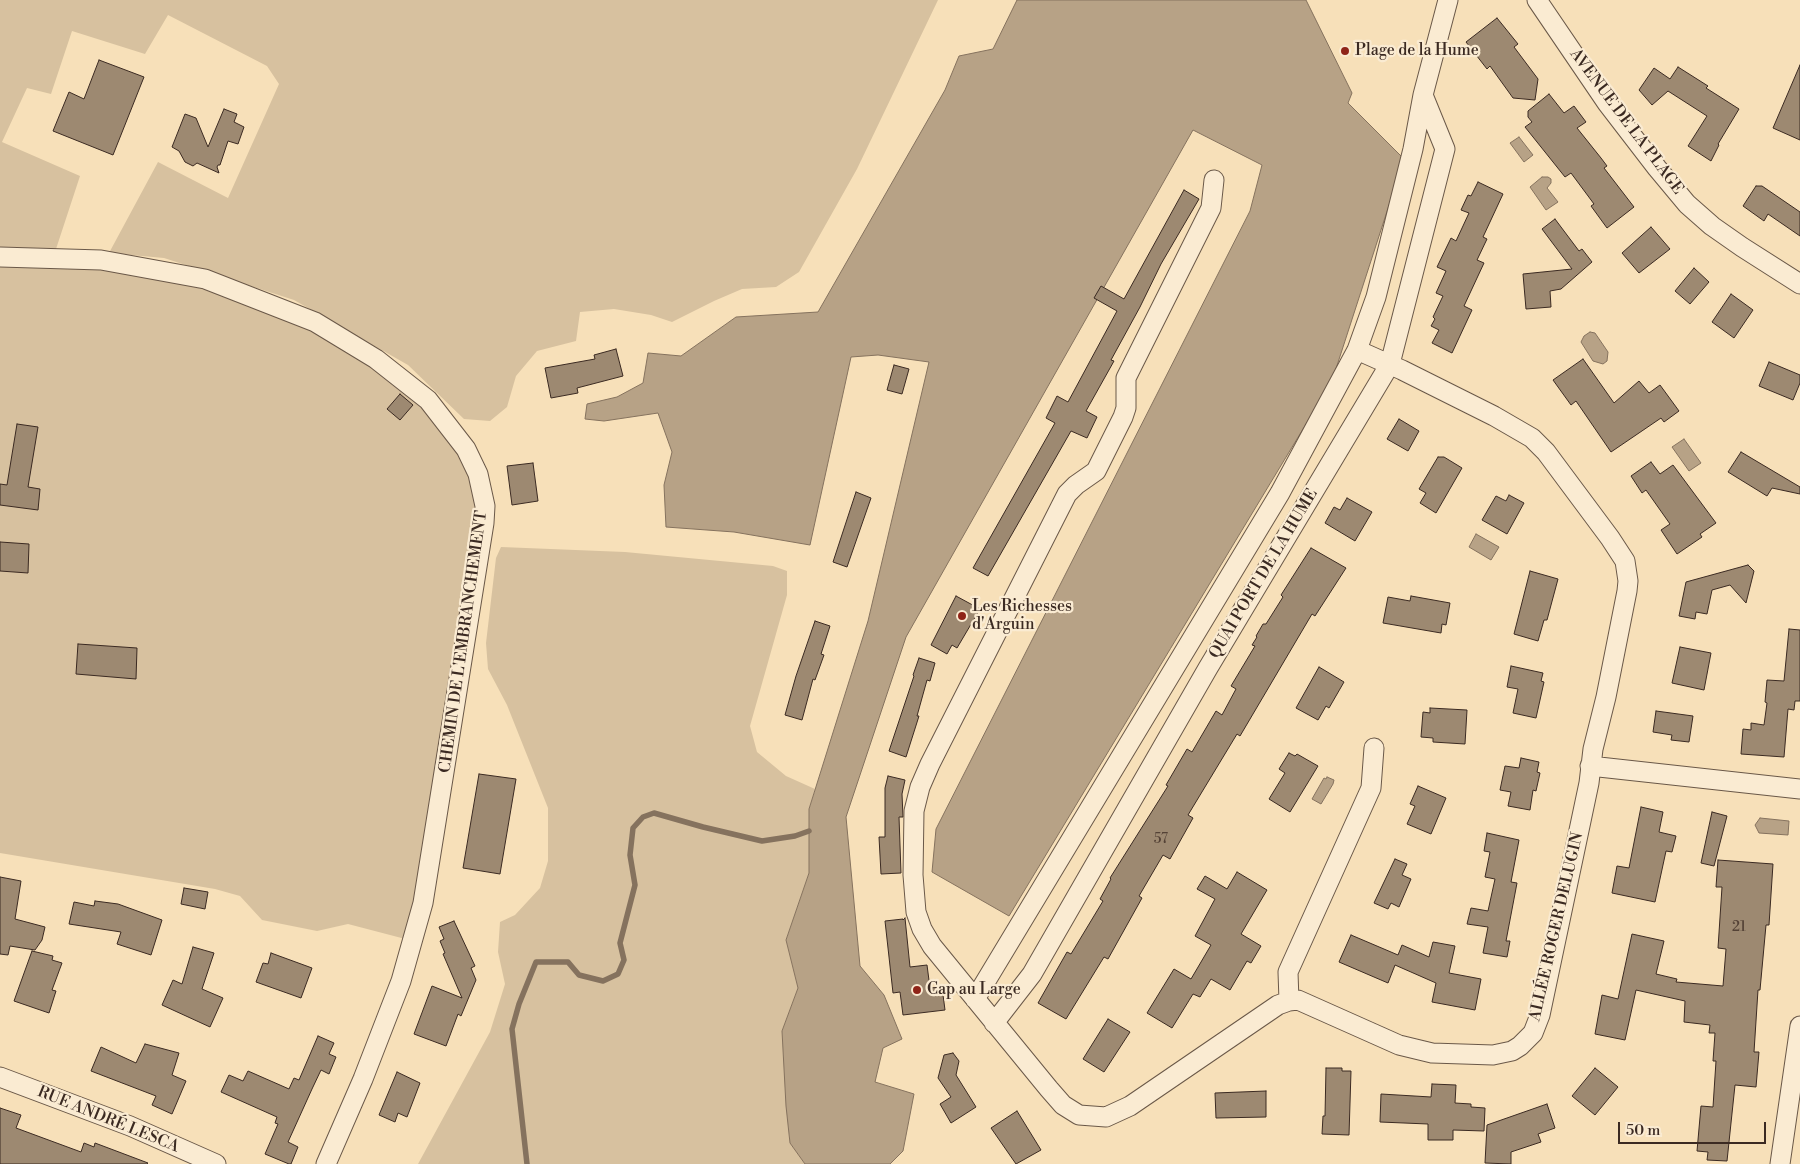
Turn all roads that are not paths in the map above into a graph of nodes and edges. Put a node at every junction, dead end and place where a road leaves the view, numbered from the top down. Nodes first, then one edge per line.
1 (1448, 0) edge
2 (1537, 0) edge
3 (1423, 95) junction
4 (1214, 180) dead end
5 (0, 257) edge
6 (1800, 284) edge
7 (1357, 350) junction
8 (1390, 364) junction
9 (1374, 748) dead end
10 (1590, 766) junction
11 (1800, 789) edge
12 (971, 994) junction
13 (1289, 1001) junction
14 (994, 1023) junction
15 (1800, 1026) edge
16 (0, 1078) edge
17 (216, 1164) edge
18 (326, 1164) edge
19 (1780, 1164) edge

1 - 3 street, QUAI PORT DE LA HUME
2 - 6 street, AVENUE DE LA PLAGE
3 - 7 street, QUAI PORT DE LA HUME
3 - 8 street, QUAI PORT DE LA HUME
4 - 12 street
5 - 18 street, CHEMIN DE L'EMBRANCHEMENT
7 - 8 street, ALLÉE ROGER DELUGIN
7 - 12 street, QUAI PORT DE LA HUME
8 - 10 street, ALLÉE ROGER DELUGIN
8 - 14 street, QUAI PORT DE LA HUME
9 - 13 street
10 - 11 street
10 - 13 street, ALLÉE ROGER DELUGIN
12 - 14 street
13 - 14 street
15 - 19 street
16 - 17 street, RUE ANDRÉ LESCA

